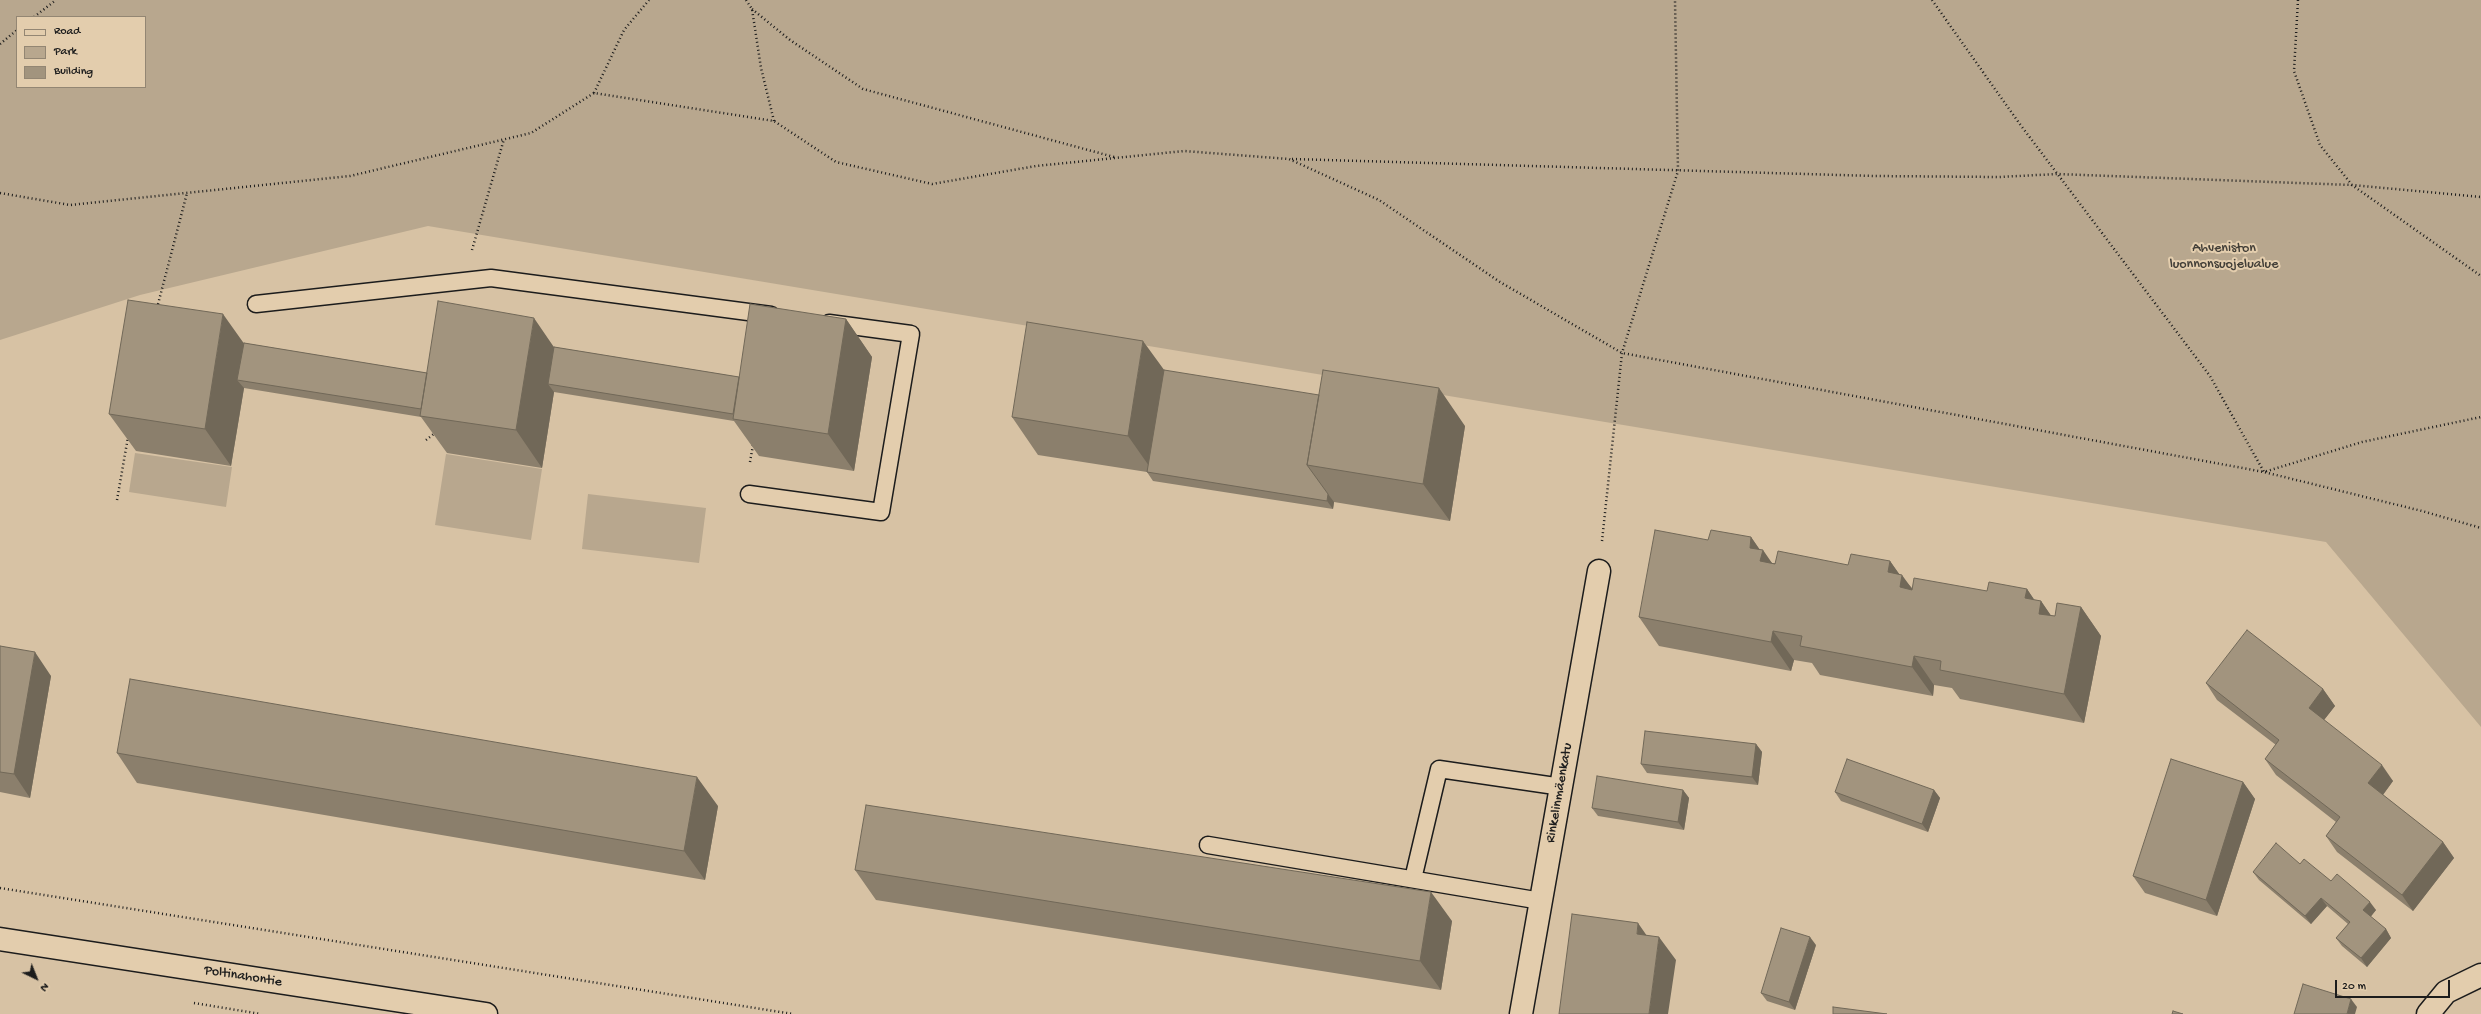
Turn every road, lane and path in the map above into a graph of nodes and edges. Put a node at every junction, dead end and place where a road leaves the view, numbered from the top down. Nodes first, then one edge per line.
1 (56, 0) edge
2 (649, 0) edge
3 (746, 0) edge
4 (1675, 0) edge
5 (1932, 0) edge
6 (2298, 0) edge
7 (752, 8) junction
8 (35, 16) edge
9 (16, 31) edge
10 (0, 44) edge
11 (594, 93) junction
12 (774, 121) junction
13 (504, 139) junction
14 (1117, 158) junction
15 (1289, 159) junction
16 (1678, 170) junction
17 (2057, 174) junction
18 (2352, 185) junction
19 (187, 192) junction
20 (0, 193) edge
21 (2481, 197) edge
22 (2481, 276) edge
23 (462, 282) junction
24 (256, 304) dead end
25 (156, 313) edge
26 (784, 317) edge
27 (816, 321) edge
28 (1622, 353) junction
29 (2481, 417) edge
30 (438, 430) edge
31 (128, 433) edge
32 (754, 439) edge
33 (426, 440) edge
34 (750, 462) edge
35 (2264, 472) junction
36 (749, 494) dead end
37 (117, 500) dead end
38 (2481, 528) edge
39 (1599, 571) joint
40 (1562, 787) junction
41 (1208, 845) dead end
42 (1413, 879) junction
43 (0, 888) edge
44 (1541, 901) junction
45 (0, 939) edge
46 (2481, 975) edge
47 (486, 1014) edge
48 (792, 1014) edge
49 (1521, 1014) edge
50 (2428, 1014) edge

1 - 8 path
2 - 11 path
3 - 7 path
4 - 16 path
5 - 17 path
6 - 18 path
7 - 12 path
7 - 14 path
9 - 10 path
11 - 12 path
11 - 13 path
12 - 14 path
13 - 19 path
13 - 23 path
14 - 15 path
15 - 16 path
15 - 28 path
16 - 17 path
16 - 28 path
17 - 18 path
17 - 35 path
18 - 21 path
18 - 22 path
19 - 20 path
19 - 25 path
23 - 24 lane
23 - 26 lane
27 - 36 lane
28 - 35 path
28 - 39 path
29 - 35 path
30 - 33 path
31 - 37 path
32 - 34 path
35 - 38 path
39 - 40 street, Rinkelinmäenkatu
40 - 42 lane
40 - 44 street, Rinkelinmäenkatu
41 - 42 lane
42 - 44 lane
43 - 48 path
44 - 49 street, Rinkelinmäenkatu
45 - 47 street, Poltinahontie
46 - 50 street

